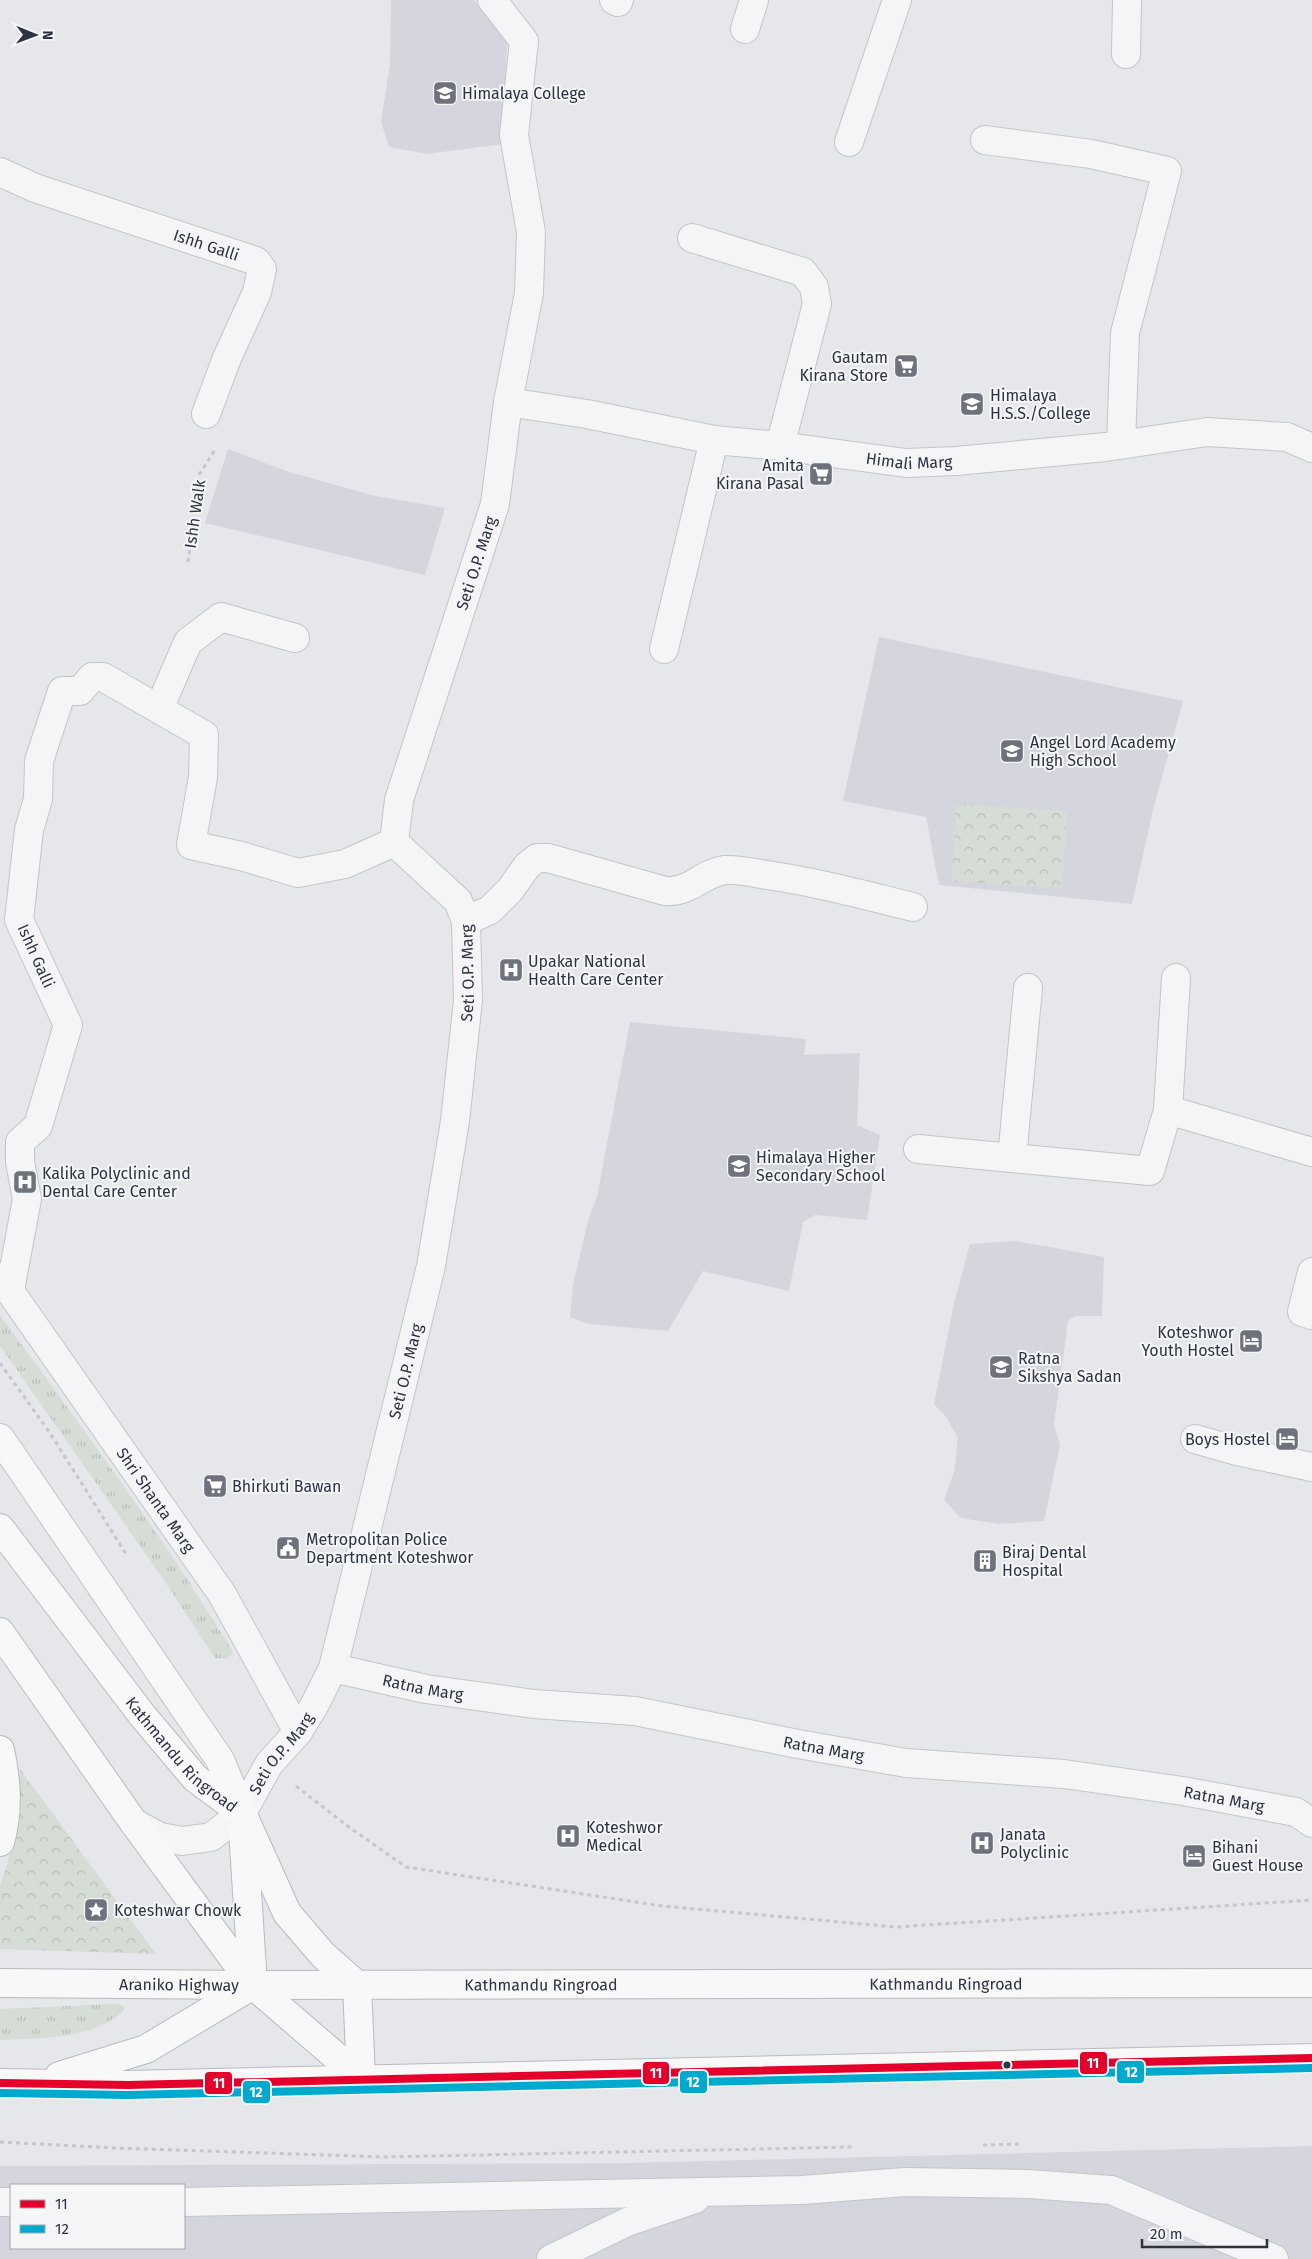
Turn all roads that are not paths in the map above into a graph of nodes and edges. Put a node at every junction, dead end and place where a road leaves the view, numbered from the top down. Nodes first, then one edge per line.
1 (492, 0) edge
2 (515, 0) edge
3 (614, 0) edge
4 (619, 0) edge
5 (754, 0) edge
6 (897, 0) edge
7 (1127, 0) edge
8 (745, 29) dead end
9 (524, 41) junction
10 (1126, 54) dead end
11 (985, 140) dead end
12 (848, 142) dead end
13 (0, 172) edge
14 (692, 238) dead end
15 (508, 402) junction
16 (206, 414) road end
17 (714, 440) junction
18 (1122, 444) junction
19 (780, 446) junction
20 (1312, 448) edge
21 (295, 638) dead end
22 (664, 649) dead end
23 (159, 709) junction
24 (394, 842) junction
25 (912, 907) dead end
26 (466, 921) junction
27 (1176, 978) dead end
28 (1028, 988) dead end
29 (1168, 1110) junction
30 (918, 1150) dead end
31 (1312, 1152) edge
32 (1012, 1158) junction
33 (1312, 1272) edge
34 (5, 1284) edge
35 (1312, 1314) edge
36 (0, 1438) edge
37 (1194, 1440) dead end
38 (1312, 1467) edge
39 (0, 1528) edge
40 (0, 1632) edge
41 (333, 1668) junction
42 (298, 1732) junction
43 (0, 1750) edge
44 (242, 1813) junction
45 (134, 1823) junction
46 (1312, 1823) edge
47 (0, 1842) edge
48 (0, 1983) edge
49 (1312, 1983) edge
50 (253, 1985) junction
51 (357, 1985) junction
52 (1312, 2058) edge
53 (361, 2078) junction
54 (0, 2083) edge
55 (34, 2084) junction
56 (720, 2190) junction
57 (185, 2202) edge
58 (551, 2259) edge
59 (1274, 2259) edge

1 - 9 street
2 - 9 street, Seti O.P. Marg
3 - 4 street
5 - 8 street
6 - 12 street
7 - 10 street
9 - 15 street, Seti O.P. Marg
11 - 18 street
13 - 16 street, Ishh Galli
14 - 19 street
15 - 17 street, Himali Marg
15 - 24 street, Seti O.P. Marg
17 - 19 street, Himali Marg
17 - 22 street
18 - 19 street, Himali Marg
18 - 20 street, Himali Marg
21 - 23 street
23 - 24 street, Ishh Galli
23 - 34 street, Ishh Galli
24 - 26 street, Seti O.P. Marg
25 - 26 street
26 - 41 street, Seti O.P. Marg
27 - 29 street
28 - 32 street
29 - 31 street
29 - 32 street
30 - 32 street
33 - 35 street
34 - 42 street, Shri Shanta Marg
36 - 44 main road
37 - 38 street
39 - 44 main road, Kathmandu Ringroad
40 - 45 main road
41 - 42 street, Seti O.P. Marg
41 - 46 street, Ratna Marg
42 - 44 street, Seti O.P. Marg
43 - 47 main road
44 - 45 street
44 - 50 main road
44 - 51 main road, Kathmandu Ringroad
45 - 50 main road
48 - 50 main road, Araniko Highway
49 - 51 main road, Kathmandu Ringroad
50 - 51 main road, Araniko Highway
50 - 53 main road
50 - 55 main road
51 - 53 main road
52 - 53 main road
53 - 55 main road
54 - 55 main road
56 - 57 street
56 - 58 street
56 - 59 street

